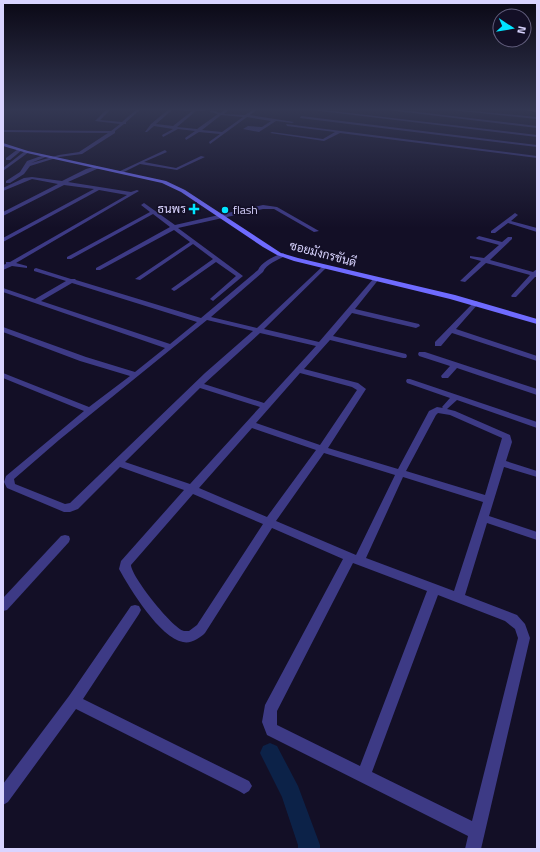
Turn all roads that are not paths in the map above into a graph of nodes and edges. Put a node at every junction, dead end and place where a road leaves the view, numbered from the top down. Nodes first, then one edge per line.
1 (17, 149) edge
2 (88, 149) edge
3 (470, 149) edge
4 (523, 149) edge
5 (23, 151) junction
6 (55, 151) dead end
7 (165, 151) dead end
8 (66, 155) junction
9 (520, 155) junction
10 (203, 156) dead end
11 (48, 157) junction
12 (537, 157) edge
13 (5, 159) edge
14 (18, 159) junction
15 (139, 163) junction
16 (4, 169) edge
17 (94, 169) junction
18 (120, 172) junction
19 (65, 183) junction
20 (3, 184) edge
21 (98, 189) junction
22 (3, 190) edge
23 (137, 191) dead end
24 (130, 194) junction
25 (144, 205) dead end
26 (153, 212) junction
27 (3, 214) edge
28 (514, 215) dead end
29 (222, 217) junction
30 (507, 221) junction
31 (174, 226) junction
32 (537, 230) edge
33 (316, 231) dead end
34 (493, 232) dead end
35 (479, 238) dead end
36 (510, 238) dead end
37 (3, 240) edge
38 (193, 242) junction
39 (503, 244) junction
40 (283, 255) junction
41 (472, 257) dead end
42 (69, 258) dead end
43 (216, 259) junction
44 (484, 260) junction
45 (6, 263) edge
46 (25, 267) dead end
47 (324, 267) junction
48 (3, 268) edge
49 (98, 269) dead end
50 (36, 270) dead end
51 (536, 273) edge
52 (138, 279) dead end
53 (376, 279) junction
54 (73, 280) junction
55 (463, 281) dead end
56 (174, 289) dead end
57 (3, 290) edge
58 (514, 296) dead end
59 (213, 299) dead end
60 (36, 301) junction
61 (476, 303) junction
62 (350, 310) junction
63 (204, 319) junction
64 (537, 322) edge
65 (416, 326) dead end
66 (3, 329) edge
67 (451, 330) junction
68 (258, 331) junction
69 (328, 337) junction
70 (438, 344) dead end
71 (320, 345) junction
72 (171, 347) junction
73 (422, 354) dead end
74 (403, 356) dead end
75 (537, 359) edge
76 (455, 365) junction
77 (298, 370) junction
78 (3, 375) edge
79 (136, 375) junction
80 (445, 376) dead end
81 (410, 381) dead end
82 (198, 385) junction
83 (537, 392) edge
84 (456, 397) junction
85 (266, 406) junction
86 (446, 407) dead end
87 (89, 410) junction
88 (250, 424) junction
89 (537, 425) edge
90 (322, 449) junction
91 (118, 463) junction
92 (501, 463) junction
93 (400, 474) junction
94 (537, 474) edge
95 (192, 489) junction
96 (489, 500) junction
97 (483, 518) junction
98 (269, 523) junction
99 (537, 536) edge
100 (65, 539) dead end
101 (355, 558) junction
102 (434, 589) junction
103 (458, 598) junction
104 (3, 606) edge
105 (135, 610) dead end
106 (74, 701) junction
107 (363, 776) junction
108 (244, 786) dead end
109 (3, 797) edge
110 (477, 832) junction
111 (473, 849) edge

1 - 5 street, ซอยมังกรขันดี
2 - 8 street
3 - 9 street
4 - 9 street
5 - 11 street, ซอยมังกรขันดี
5 - 13 street
5 - 14 street
6 - 8 street
7 - 15 street
8 - 11 street
9 - 12 street
10 - 15 street
11 - 17 street, ซอยมังกรขันดี
11 - 20 street
13 - 14 street
14 - 16 street
15 - 18 street
17 - 18 street, ซอยมังกรขันดี
17 - 19 street
18 - 29 street, ซอยมังกรขันดี
19 - 21 street
19 - 22 street
19 - 27 street
21 - 24 street
21 - 37 street
23 - 24 street
24 - 45 street
25 - 26 street
26 - 31 street
26 - 42 street
28 - 30 street
29 - 31 street
29 - 33 street
29 - 40 street, ซอยมังกรขันดี
30 - 32 street
30 - 34 street
31 - 38 street
31 - 49 street
35 - 39 street
36 - 39 street
38 - 43 street
38 - 52 street
39 - 44 street
40 - 47 street, ซอยมังกรขันดี
40 - 63 street
41 - 44 street
43 - 56 street
43 - 59 street
44 - 51 street
44 - 55 street
45 - 46 street
45 - 48 street
47 - 53 street, ซอยมังกรขันดี
47 - 68 street
50 - 54 street
51 - 58 street
53 - 61 street, ซอยมังกรขันดี
53 - 62 street
54 - 60 street
54 - 63 street
57 - 60 street
60 - 72 street
61 - 64 street, ซอยมังกรขันดี
61 - 67 street
62 - 65 street
62 - 69 street
63 - 68 street
63 - 72 street
66 - 79 street
67 - 70 street
67 - 75 street
68 - 71 street
68 - 82 street
69 - 71 street
69 - 74 street
71 - 77 street
72 - 79 street
73 - 76 street
76 - 80 street
76 - 83 street
77 - 85 street
77 - 90 street
78 - 87 street
79 - 87 street
81 - 84 street
82 - 85 street
82 - 91 street
84 - 86 street
84 - 89 street
85 - 88 street
87 - 91 street
88 - 90 street
88 - 95 street
90 - 93 street
90 - 98 street
91 - 95 street
92 - 93 street
92 - 94 street
92 - 96 street
93 - 96 street
93 - 101 street
95 - 98 street
95 - 98 street
96 - 97 street
97 - 99 street
97 - 103 street
98 - 101 street
100 - 104 street
101 - 102 street
101 - 107 street
102 - 103 street
102 - 107 street
103 - 110 street
105 - 106 street
106 - 108 street
106 - 109 street
107 - 110 street
110 - 111 street

